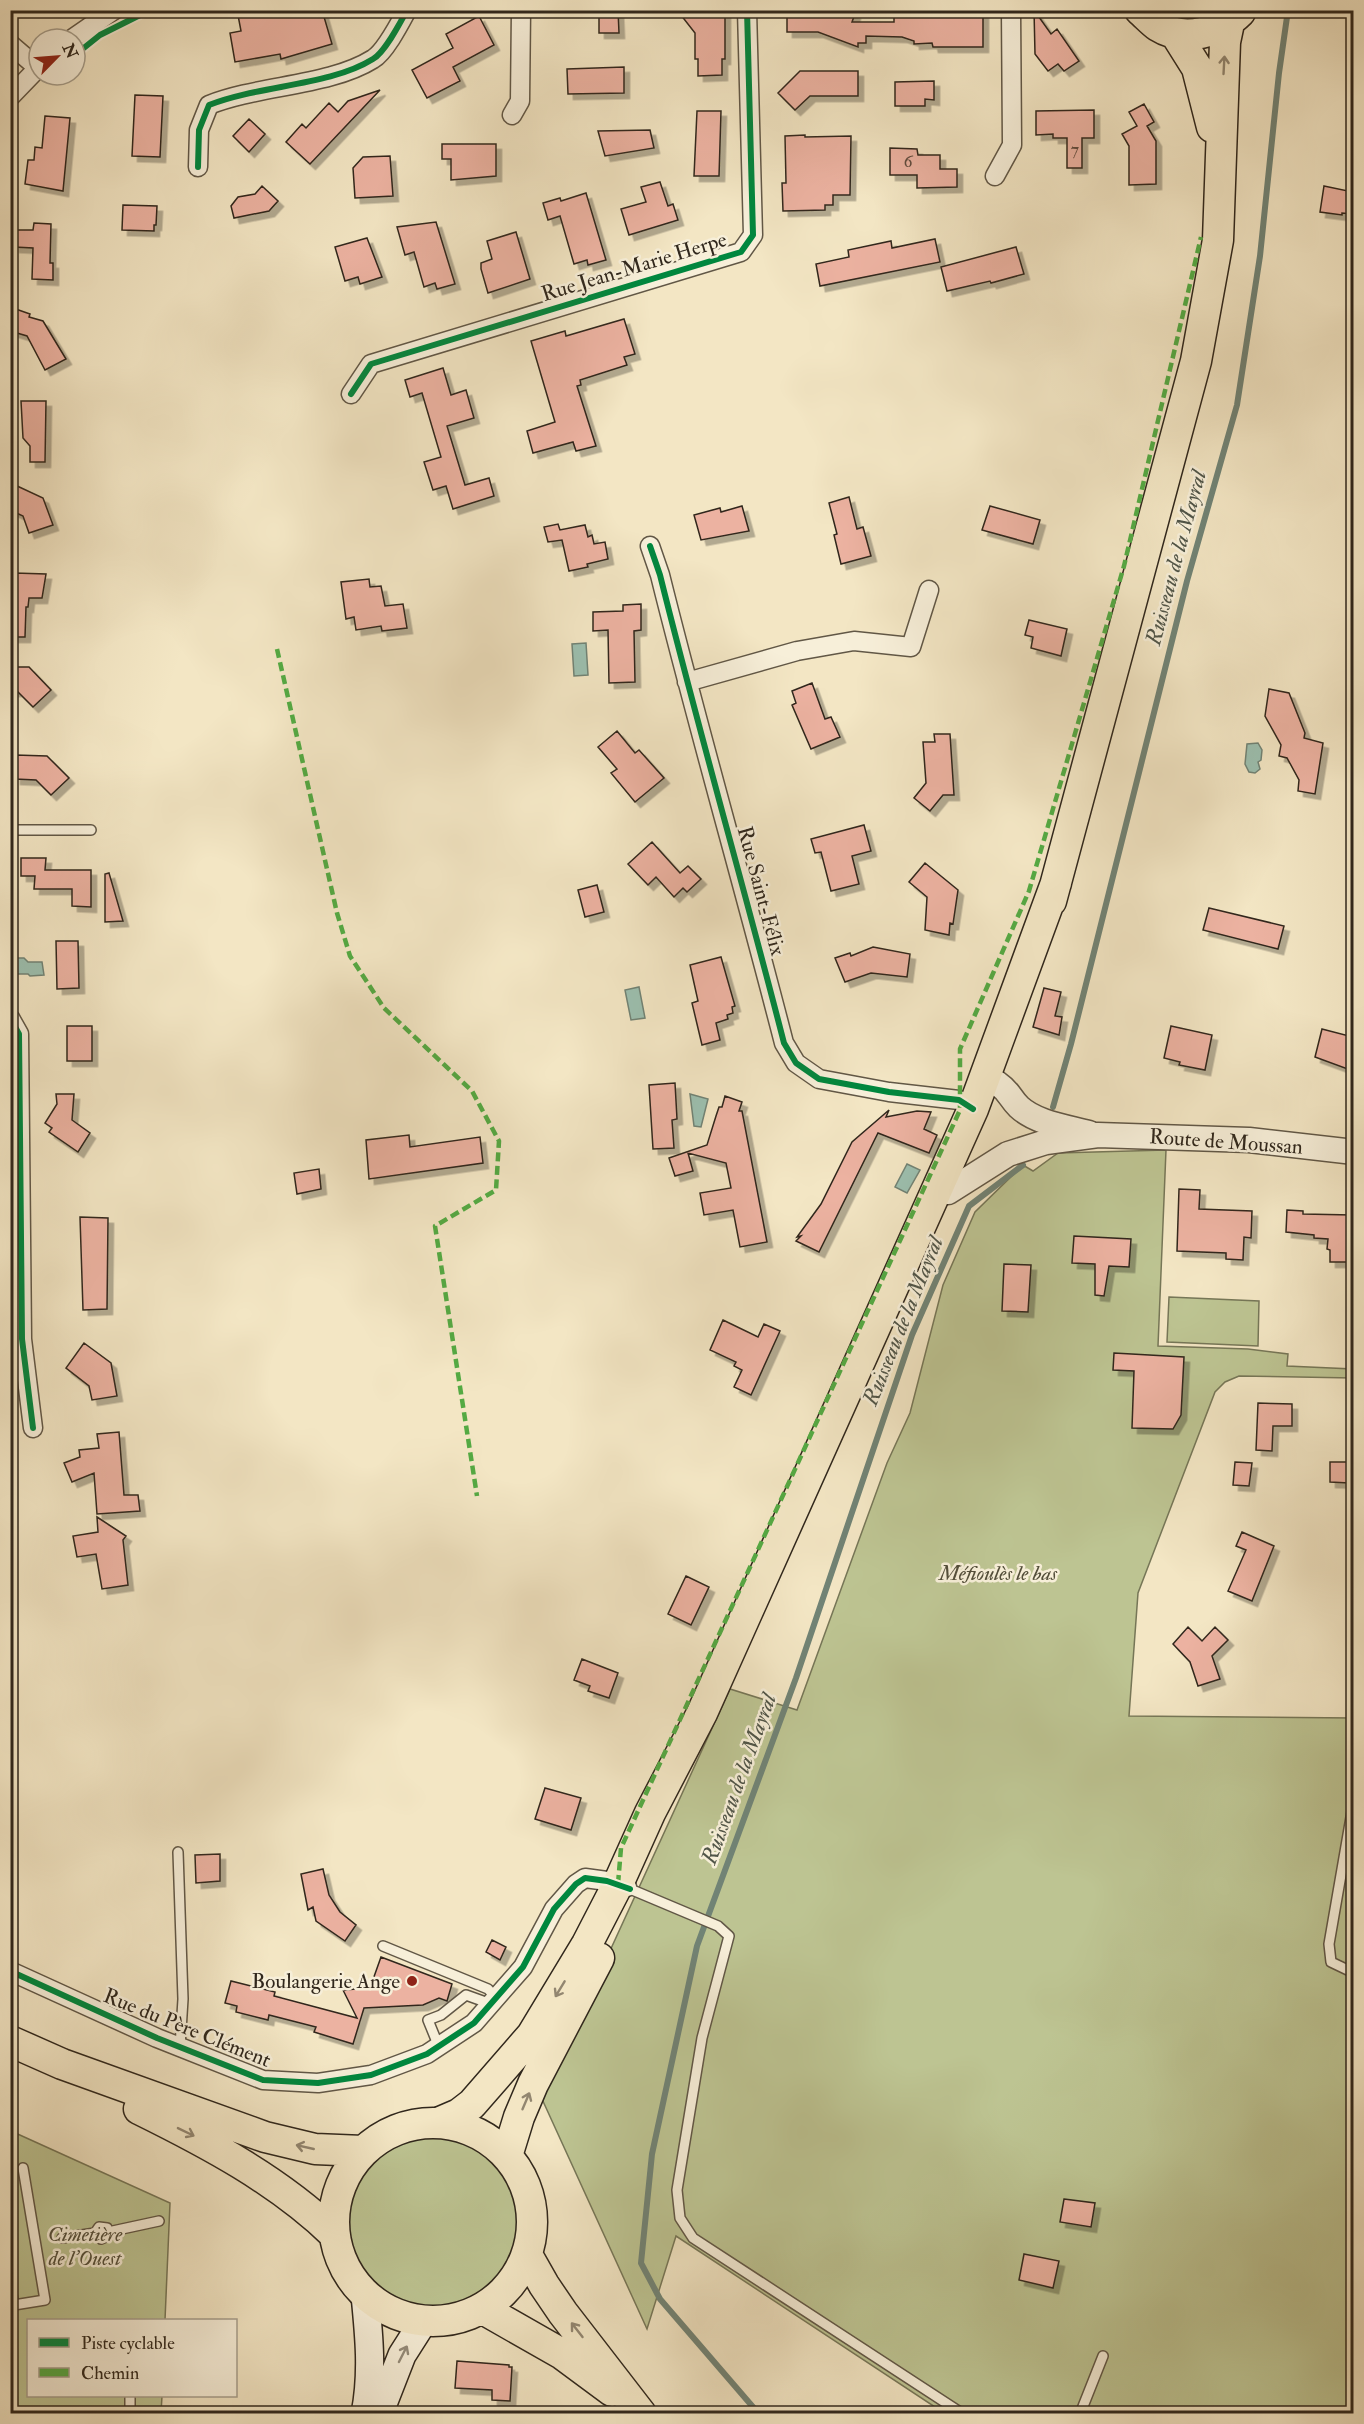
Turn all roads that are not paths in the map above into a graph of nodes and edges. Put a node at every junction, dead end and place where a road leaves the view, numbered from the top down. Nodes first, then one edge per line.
1 (114, 10) edge
2 (407, 10) edge
3 (521, 10) edge
4 (747, 10) edge
5 (1011, 10) edge
6 (1140, 10) edge
7 (1235, 17) edge
8 (87, 29) edge
9 (1175, 33) junction
10 (10, 45) edge
11 (27, 58) edge
12 (27, 79) edge
13 (10, 97) edge
14 (512, 115) dead end
15 (1220, 165) junction
16 (198, 167) dead end
17 (995, 176) dead end
18 (351, 394) dead end
19 (650, 546) dead end
20 (929, 590) dead end
21 (687, 682) junction
22 (10, 830) edge
23 (91, 830) dead end
24 (1056, 883) junction
25 (10, 1018) edge
26 (997, 1083) junction
27 (973, 1109) junction
28 (1098, 1135) junction
29 (1353, 1152) edge
30 (948, 1192) junction
31 (880, 1317) junction
32 (33, 1428) dead end
33 (1353, 1800) edge
34 (178, 1852) dead end
35 (624, 1886) junction
36 (382, 1946) dead end
37 (10, 1971) edge
38 (1353, 1973) edge
39 (494, 2001) junction
40 (10, 2041) edge
41 (180, 2047) junction
42 (438, 2047) junction
43 (62, 2064) junction
44 (438, 2123) junction
45 (363, 2151) junction
46 (507, 2157) junction
47 (23, 2168) dead end
48 (159, 2221) dead end
49 (334, 2234) junction
50 (62, 2238) dead end
51 (527, 2255) junction
52 (10, 2284) edge
53 (365, 2295) junction
54 (483, 2308) junction
55 (423, 2322) junction
56 (1104, 2356) dead end
57 (130, 2398) dead end
58 (639, 2412) edge
59 (130, 2414) edge
60 (365, 2414) edge
61 (379, 2414) edge
62 (963, 2414) edge
63 (1080, 2414) edge

1 - 8 street
2 - 16 street
3 - 14 street
4 - 18 street, Rue Jean-Marie Herpe
5 - 17 street
6 - 9 main road
7 - 9 main road
15 -> 7 main road
9 - 15 main road
10 - 11 street
12 - 13 street
15 - 24 main road
19 - 21 street, Rue Saint-Félix
20 - 21 street
21 - 27 street, Rue Saint-Félix
22 - 23 lane
24 - 26 main road
24 - 27 main road
25 - 32 street
26 - 28 street
26 - 30 main road
27 - 31 main road
28 - 29 street, Route de Moussan
28 - 30 street
30 - 31 main road
31 - 35 main road
33 - 38 lane
34 - 41 lane
35 - 39 street, Rue du Père Clément
35 -> 44 main road
46 -> 35 main road
35 - 62 lane
36 - 39 lane
37 - 41 street, Rue du Père Clément
39 - 42 street, Rue du Père Clément
39 - 42 lane
40 - 43 main road
41 - 42 street, Rue du Père Clément
45 -> 43 main road
43 -> 49 main road
44 - 45 main road
44 - 46 main road
45 - 49 main road
46 - 51 main road
47 - 52 lane
48 - 50 lane
49 - 53 main road
51 - 54 main road
58 -> 51 main road
53 - 55 main road
53 - 60 main road
54 - 55 main road
54 - 58 main road
61 -> 55 main road
56 - 63 lane
57 - 59 lane

